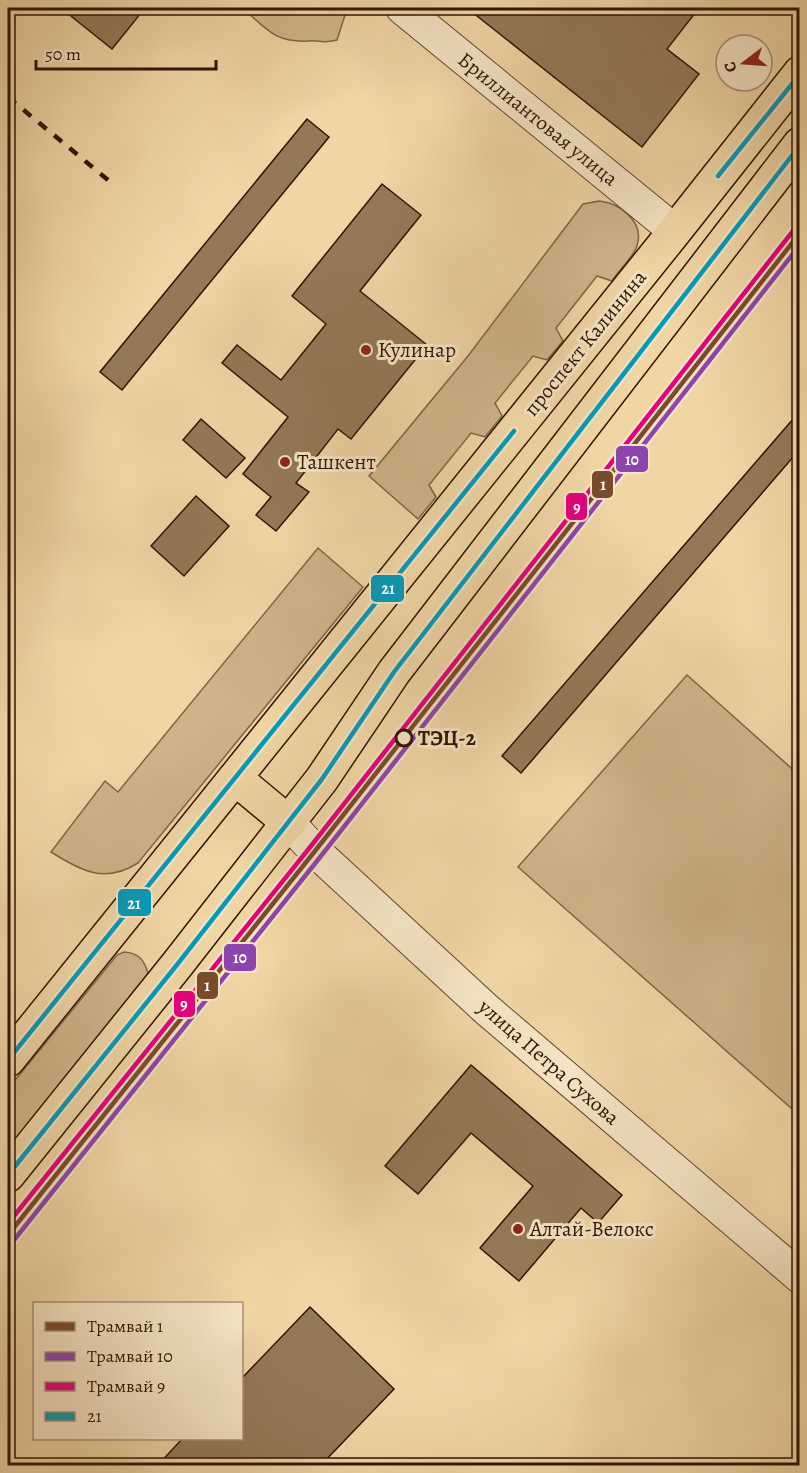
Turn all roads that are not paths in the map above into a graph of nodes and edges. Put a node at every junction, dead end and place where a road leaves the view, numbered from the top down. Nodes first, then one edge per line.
1 (402, 8) edge
2 (800, 73) edge
3 (800, 144) edge
4 (675, 231) junction
5 (711, 258) junction
6 (235, 778) junction
7 (297, 832) junction
8 (8, 1060) edge
9 (8, 1175) edge
10 (800, 1277) edge

1 - 4 street, Бриллиантовая улица
2 - 4 main road, проспект Калинина
3 - 5 main road
4 - 5 main road
4 - 6 main road, проспект Калинина
5 - 7 main road
6 - 7 main road
6 - 8 main road, проспект Калинина
7 - 9 main road
7 - 10 street, улица Петра Сухова

